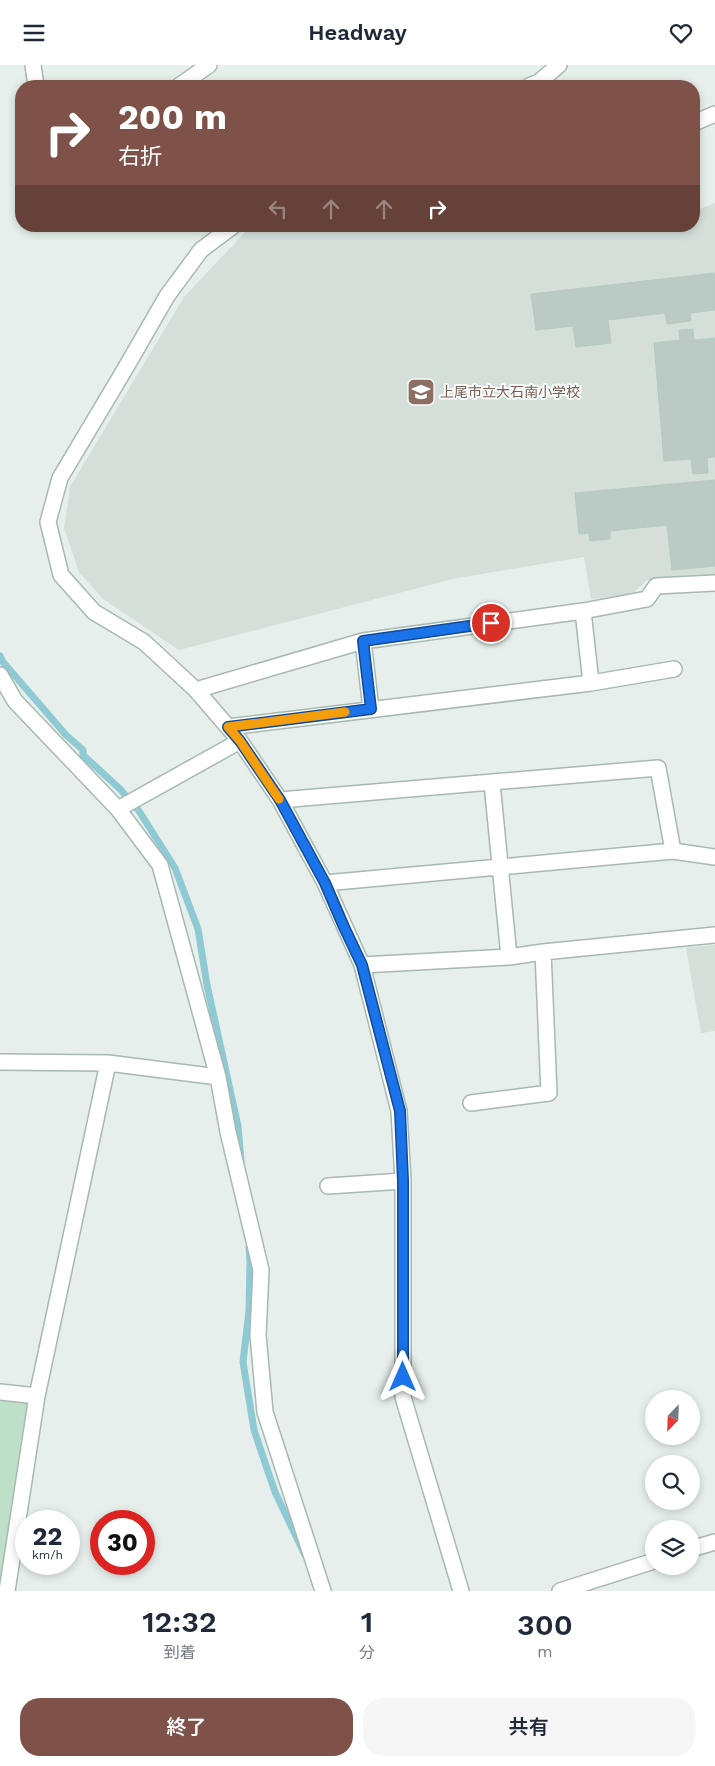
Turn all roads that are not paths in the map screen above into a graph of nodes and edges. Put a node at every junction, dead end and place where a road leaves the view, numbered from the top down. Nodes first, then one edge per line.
1 (33, 65) edge
2 (209, 65) edge
3 (559, 65) edge
4 (191, 70) edge
5 (35, 80) edge
6 (542, 80) edge
7 (715, 114) edge
8 (700, 120) edge
9 (225, 232) edge
10 (715, 583) edge
11 (583, 611) junction
12 (363, 641) junction
13 (674, 669) dead end
14 (0, 675) edge
15 (591, 683) junction
16 (196, 690) junction
17 (371, 709) junction
18 (228, 727) junction
19 (240, 741) junction
20 (492, 783) junction
21 (280, 800) junction
22 (118, 809) junction
23 (673, 851) junction
24 (715, 857) edge
25 (500, 866) junction
26 (325, 883) junction
27 (715, 935) edge
28 (543, 952) junction
29 (509, 957) junction
30 (362, 965) junction
31 (0, 1062) edge
32 (108, 1063) junction
33 (218, 1077) junction
34 (471, 1103) dead end
35 (403, 1181) junction
36 (328, 1187) dead end
37 (0, 1392) edge
38 (37, 1397) junction
39 (715, 1542) edge
40 (700, 1546) edge
41 (645, 1564) edge
42 (8, 1591) edge
43 (323, 1591) edge
44 (461, 1591) edge
45 (560, 1591) edge

1 - 5 street
2 - 4 street
3 - 6 street
7 - 8 street
9 - 16 street
10 - 11 street
11 - 12 street
11 - 15 street
12 - 16 street
12 - 17 street
13 - 15 street
14 - 22 street
15 - 17 street
16 - 18 street
17 - 18 street
18 - 19 street
19 - 21 street
19 - 22 street
20 - 21 street
20 - 23 street
20 - 25 street
21 - 26 street
22 - 33 street
23 - 24 street
23 - 25 street
25 - 26 street
25 - 29 street
26 - 30 street
27 - 28 street
28 - 29 street
28 - 34 street
29 - 30 street
30 - 35 street
31 - 32 street
32 - 33 street
32 - 38 street
33 - 43 street
35 - 36 street
35 - 44 street
37 - 38 street
38 - 42 street
39 - 40 street
41 - 45 street

